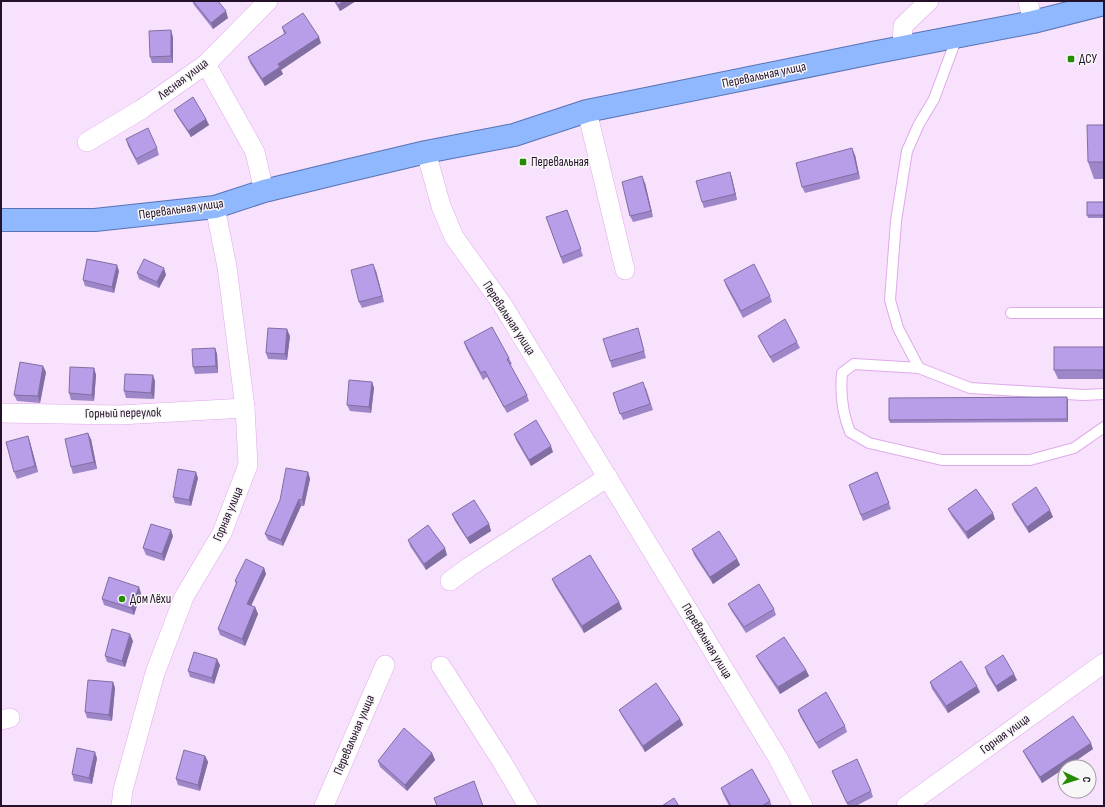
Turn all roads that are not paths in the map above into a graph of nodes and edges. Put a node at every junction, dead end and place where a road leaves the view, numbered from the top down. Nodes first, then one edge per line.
1 (268, 1) edge
2 (929, 1) edge
3 (1028, 1) edge
4 (1104, 4) edge
5 (1033, 22) junction
6 (957, 37) junction
7 (902, 48) junction
8 (206, 64) junction
9 (587, 111) junction
10 (88, 142) dead end
11 (426, 152) junction
12 (264, 191) junction
13 (215, 207) junction
14 (1, 220) edge
15 (626, 270) dead end
16 (1104, 313) edge
17 (1011, 314) dead end
18 (919, 368) junction
19 (1104, 394) edge
20 (245, 408) junction
21 (1, 414) edge
22 (1104, 427) edge
23 (608, 477) junction
24 (450, 581) dead end
25 (1104, 663) edge
26 (385, 665) dead end
27 (441, 666) dead end
28 (121, 806) edge
29 (324, 806) edge
30 (528, 806) edge
31 (803, 806) edge
32 (906, 806) edge

1 - 8 street, Лесная улица
2 - 7 street
3 - 5 street
4 - 5 highway, Перевальная улица
5 - 6 highway, Перевальная улица
6 - 7 highway, Перевальная улица
6 - 18 lane
7 - 9 highway, Перевальная улица
8 - 10 street, Лесная улица
8 - 12 street
9 - 11 highway, Перевальная улица
9 - 15 street
11 - 12 highway, Перевальная улица
11 - 23 street, Перевальная улица
12 - 13 highway, Перевальная улица
13 - 14 highway, Перевальная улица
13 - 20 street, Горная улица
16 - 17 lane
18 - 19 lane
18 - 22 lane
20 - 21 street, Горный переулок
20 - 28 street, Горная улица
23 - 24 street
23 - 31 street, Перевальная улица
25 - 32 street, Горная улица
26 - 29 street, Перевальная улица
27 - 30 street

